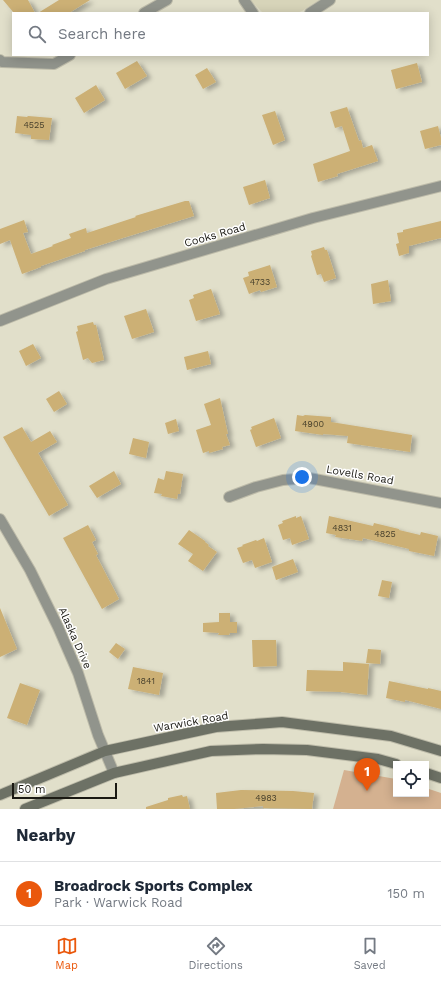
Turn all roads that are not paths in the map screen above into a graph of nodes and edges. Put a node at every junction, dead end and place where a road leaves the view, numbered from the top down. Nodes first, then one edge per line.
1 (167, 0) edge
2 (244, 0) edge
3 (330, 0) edge
4 (146, 12) edge
5 (252, 12) edge
6 (312, 12) edge
7 (68, 56) edge
8 (1, 61) edge
9 (441, 186) edge
10 (0, 321) edge
11 (229, 497) dead end
12 (441, 502) edge
13 (0, 519) edge
14 (105, 751) junction
15 (441, 751) edge
16 (393, 763) edge
17 (114, 773) junction
18 (429, 774) edge
19 (441, 778) edge
20 (0, 795) edge
21 (25, 809) edge

1 - 4 street
2 - 5 street
3 - 6 street
7 - 8 street
9 - 10 street, Cooks Road
11 - 12 street, Lovells Road
13 - 14 street, Alaska Drive
14 - 15 main road, Warwick Road
14 - 17 street, Alaska Drive
14 - 20 main road, Warwick Road
16 - 17 main road
17 - 21 main road
18 - 19 main road

